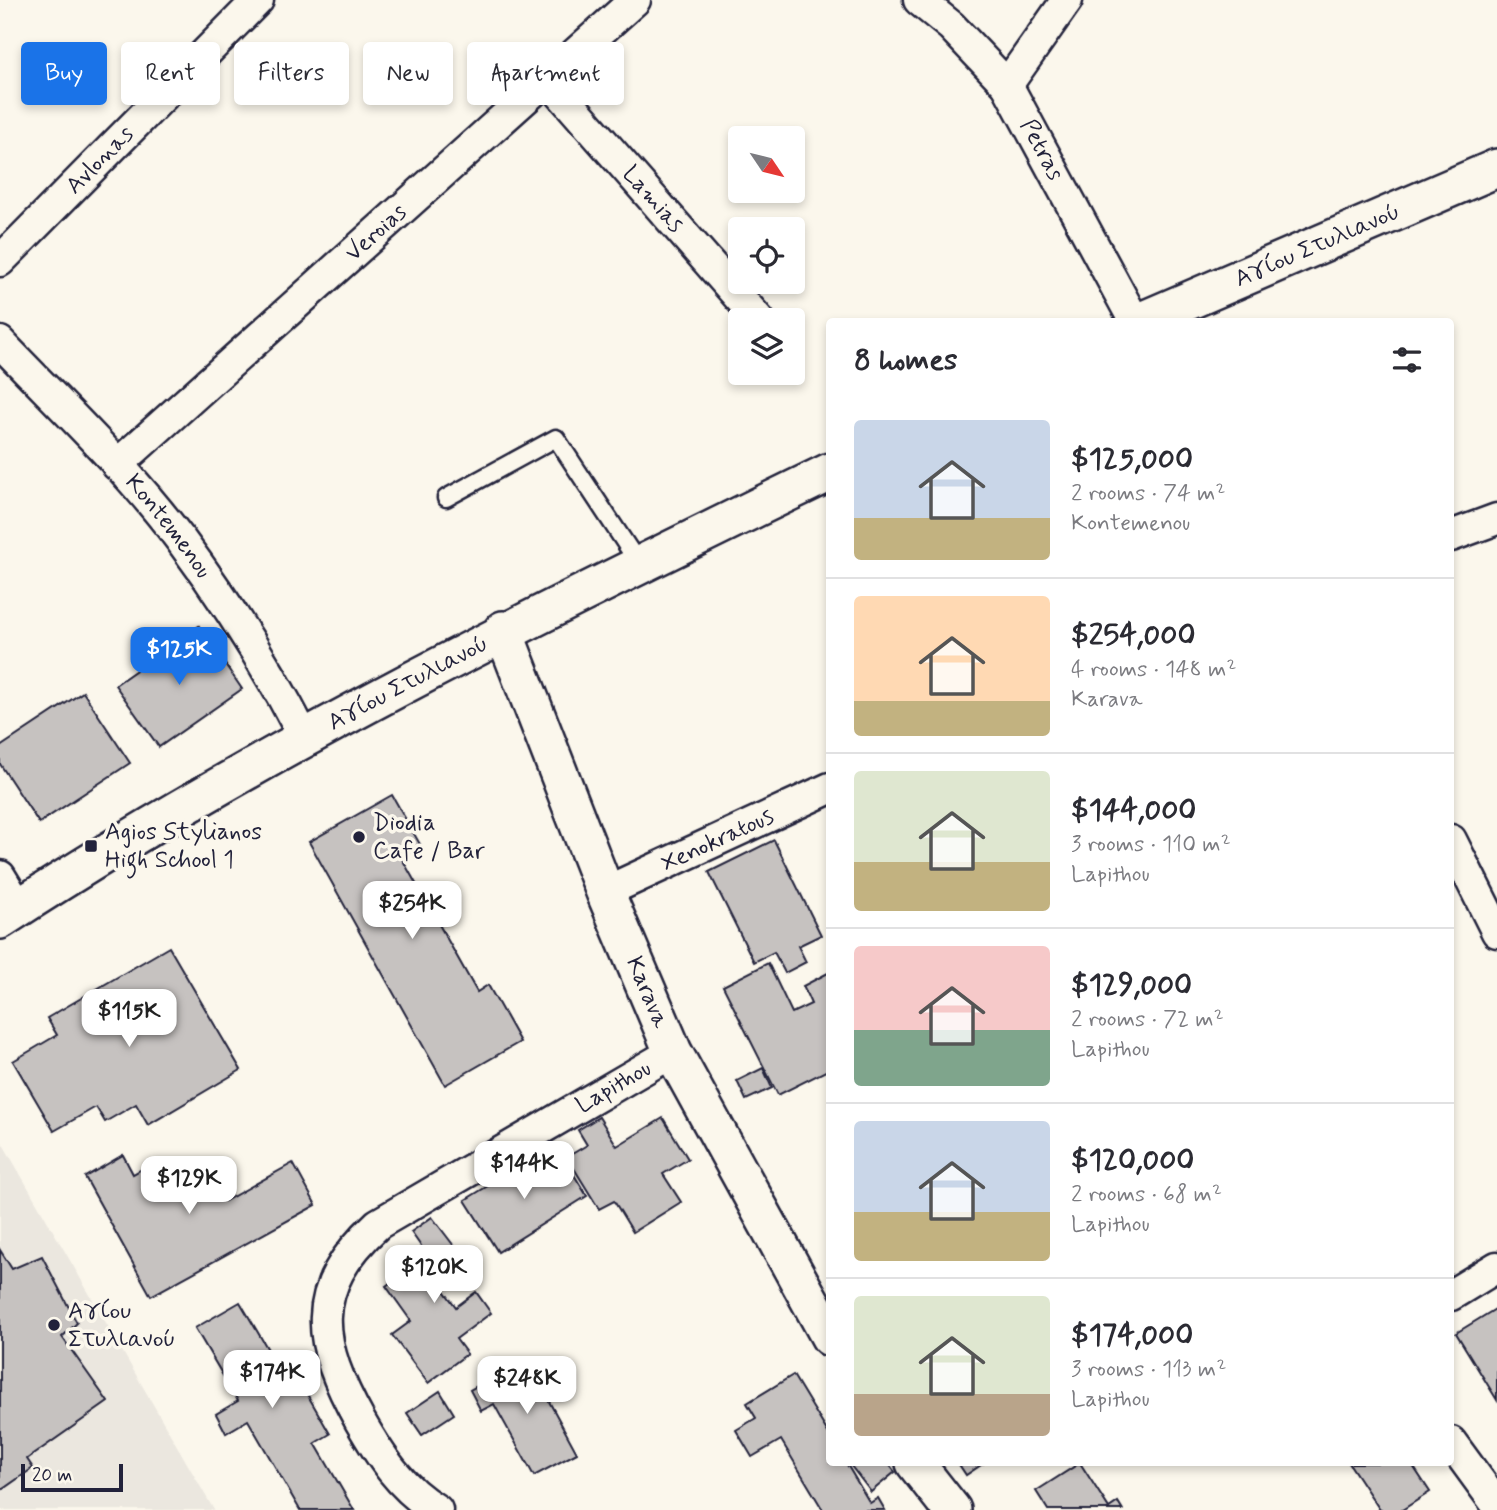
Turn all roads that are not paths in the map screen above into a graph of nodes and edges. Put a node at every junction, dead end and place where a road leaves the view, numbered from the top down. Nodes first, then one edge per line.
1 (258, 0) edge
2 (635, 0) edge
3 (919, 0) edge
4 (1067, 0) edge
5 (588, 42) edge
6 (1007, 85) junction
7 (517, 105) edge
8 (571, 105) edge
9 (1496, 173) edge
10 (0, 261) edge
11 (748, 308) edge
12 (1135, 318) edge
13 (1147, 318) edge
14 (0, 342) edge
15 (117, 465) junction
16 (826, 474) edge
17 (446, 498) dead end
18 (1497, 519) edge
19 (1454, 535) edge
20 (639, 564) junction
21 (503, 631) junction
22 (304, 737) junction
23 (826, 790) edge
24 (1454, 846) edge
25 (0, 876) edge
26 (605, 892) junction
27 (10, 914) edge
28 (1497, 932) edge
29 (673, 1052) junction
30 (1497, 1267) edge
31 (1454, 1293) edge
32 (826, 1330) edge
33 (1454, 1446) edge
34 (917, 1466) edge
35 (1497, 1505) edge
36 (437, 1510) edge
37 (952, 1510) edge

1 - 10 street, Avlonas
2 - 5 street, Veroias
3 - 6 street, Petras
4 - 6 street
6 - 12 street, Petras
7 - 15 street, Veroias
8 - 11 street, Lamias
9 - 13 street, Αγίου Στυλιανού
14 - 15 street, Kontemenou
15 - 22 street, Kontemenou
16 - 20 street, Αγίου Στυλιανού
17 - 20 lane
18 - 19 street
20 - 21 street, Αγίου Στυλιανού
21 - 22 street, Αγίου Στυλιανού
21 - 26 street, Karava
22 - 27 street, Αγίου Στυλιανού
23 - 26 street, Xenokratous
24 - 28 street
25 - 27 street
26 - 29 street, Karava
29 - 32 street, Karava
29 - 36 street, Lapithou
30 - 31 street
33 - 35 street
34 - 37 street

